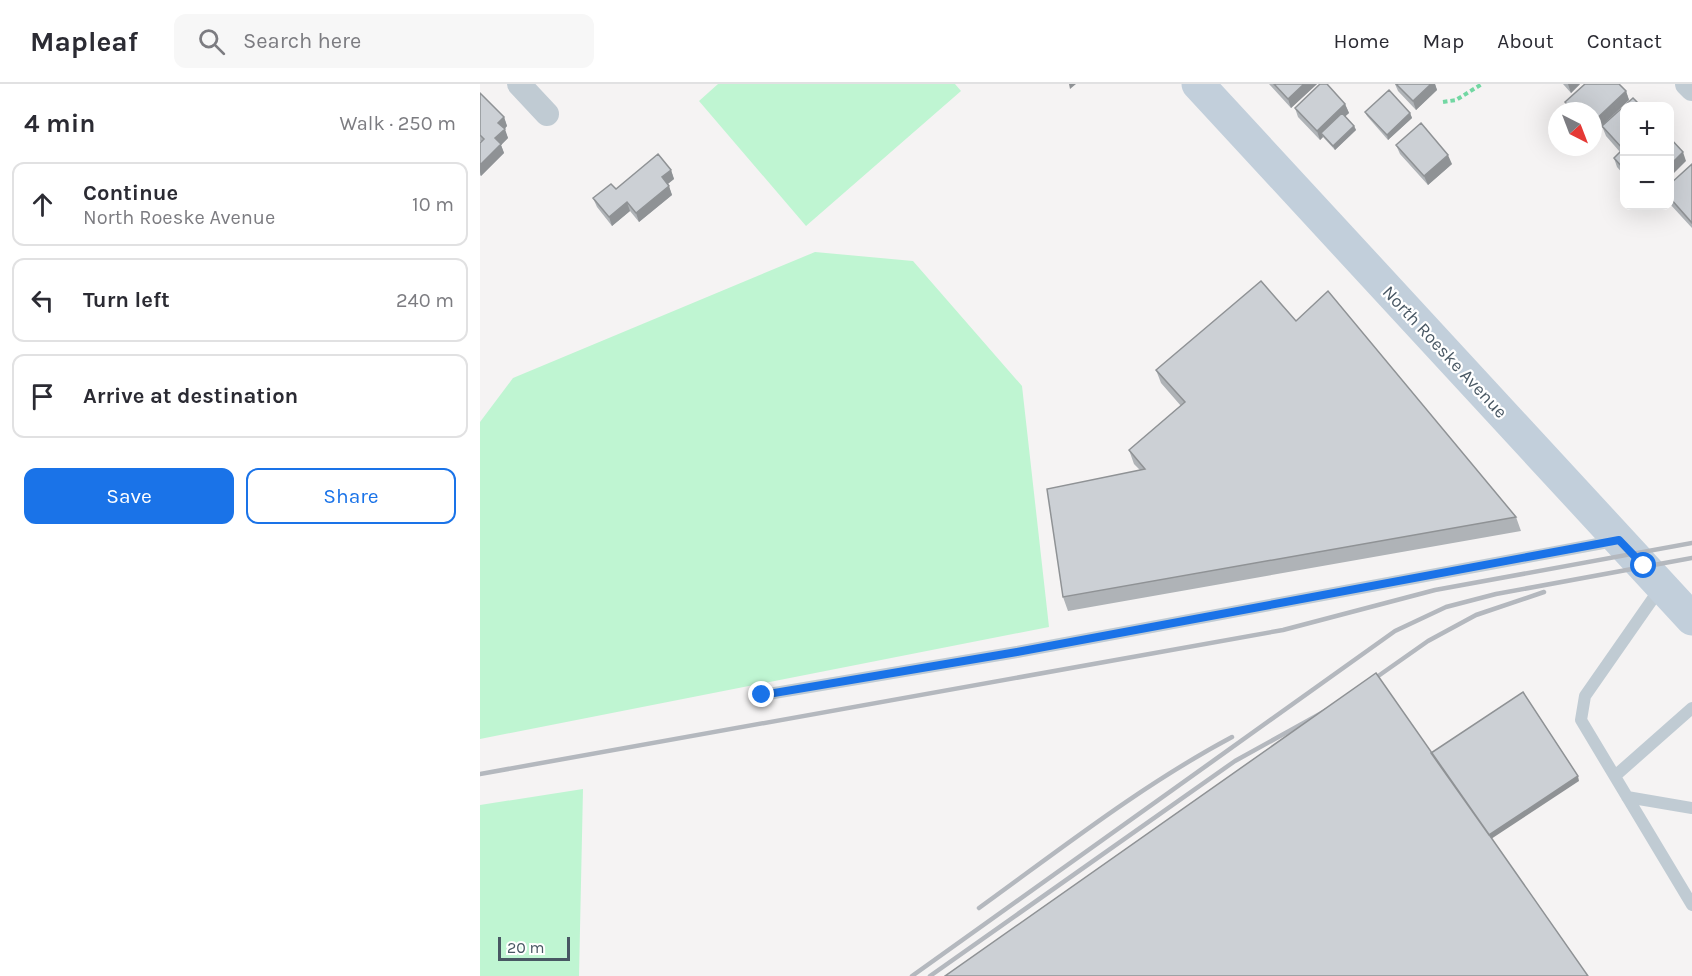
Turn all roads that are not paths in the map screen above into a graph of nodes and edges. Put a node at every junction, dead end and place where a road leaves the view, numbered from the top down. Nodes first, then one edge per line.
1 (519, 84) edge
2 (1198, 84) edge
3 (1687, 84) edge
4 (1692, 89) edge
5 (547, 114) dead end
6 (1619, 540) junction
7 (1662, 586) junction
8 (1692, 619) edge
9 (762, 695) dead end
10 (1692, 708) edge
11 (1615, 776) junction
12 (1627, 797) junction
13 (1692, 808) edge
14 (1692, 905) edge

1 - 5 street
2 - 6 street, North Roeske Avenue
3 - 4 street
6 - 7 street, North Roeske Avenue
6 - 9 lane
7 - 8 street, North Roeske Avenue
7 - 11 lane
10 - 11 lane
11 - 12 lane
12 - 13 lane
12 - 14 lane

